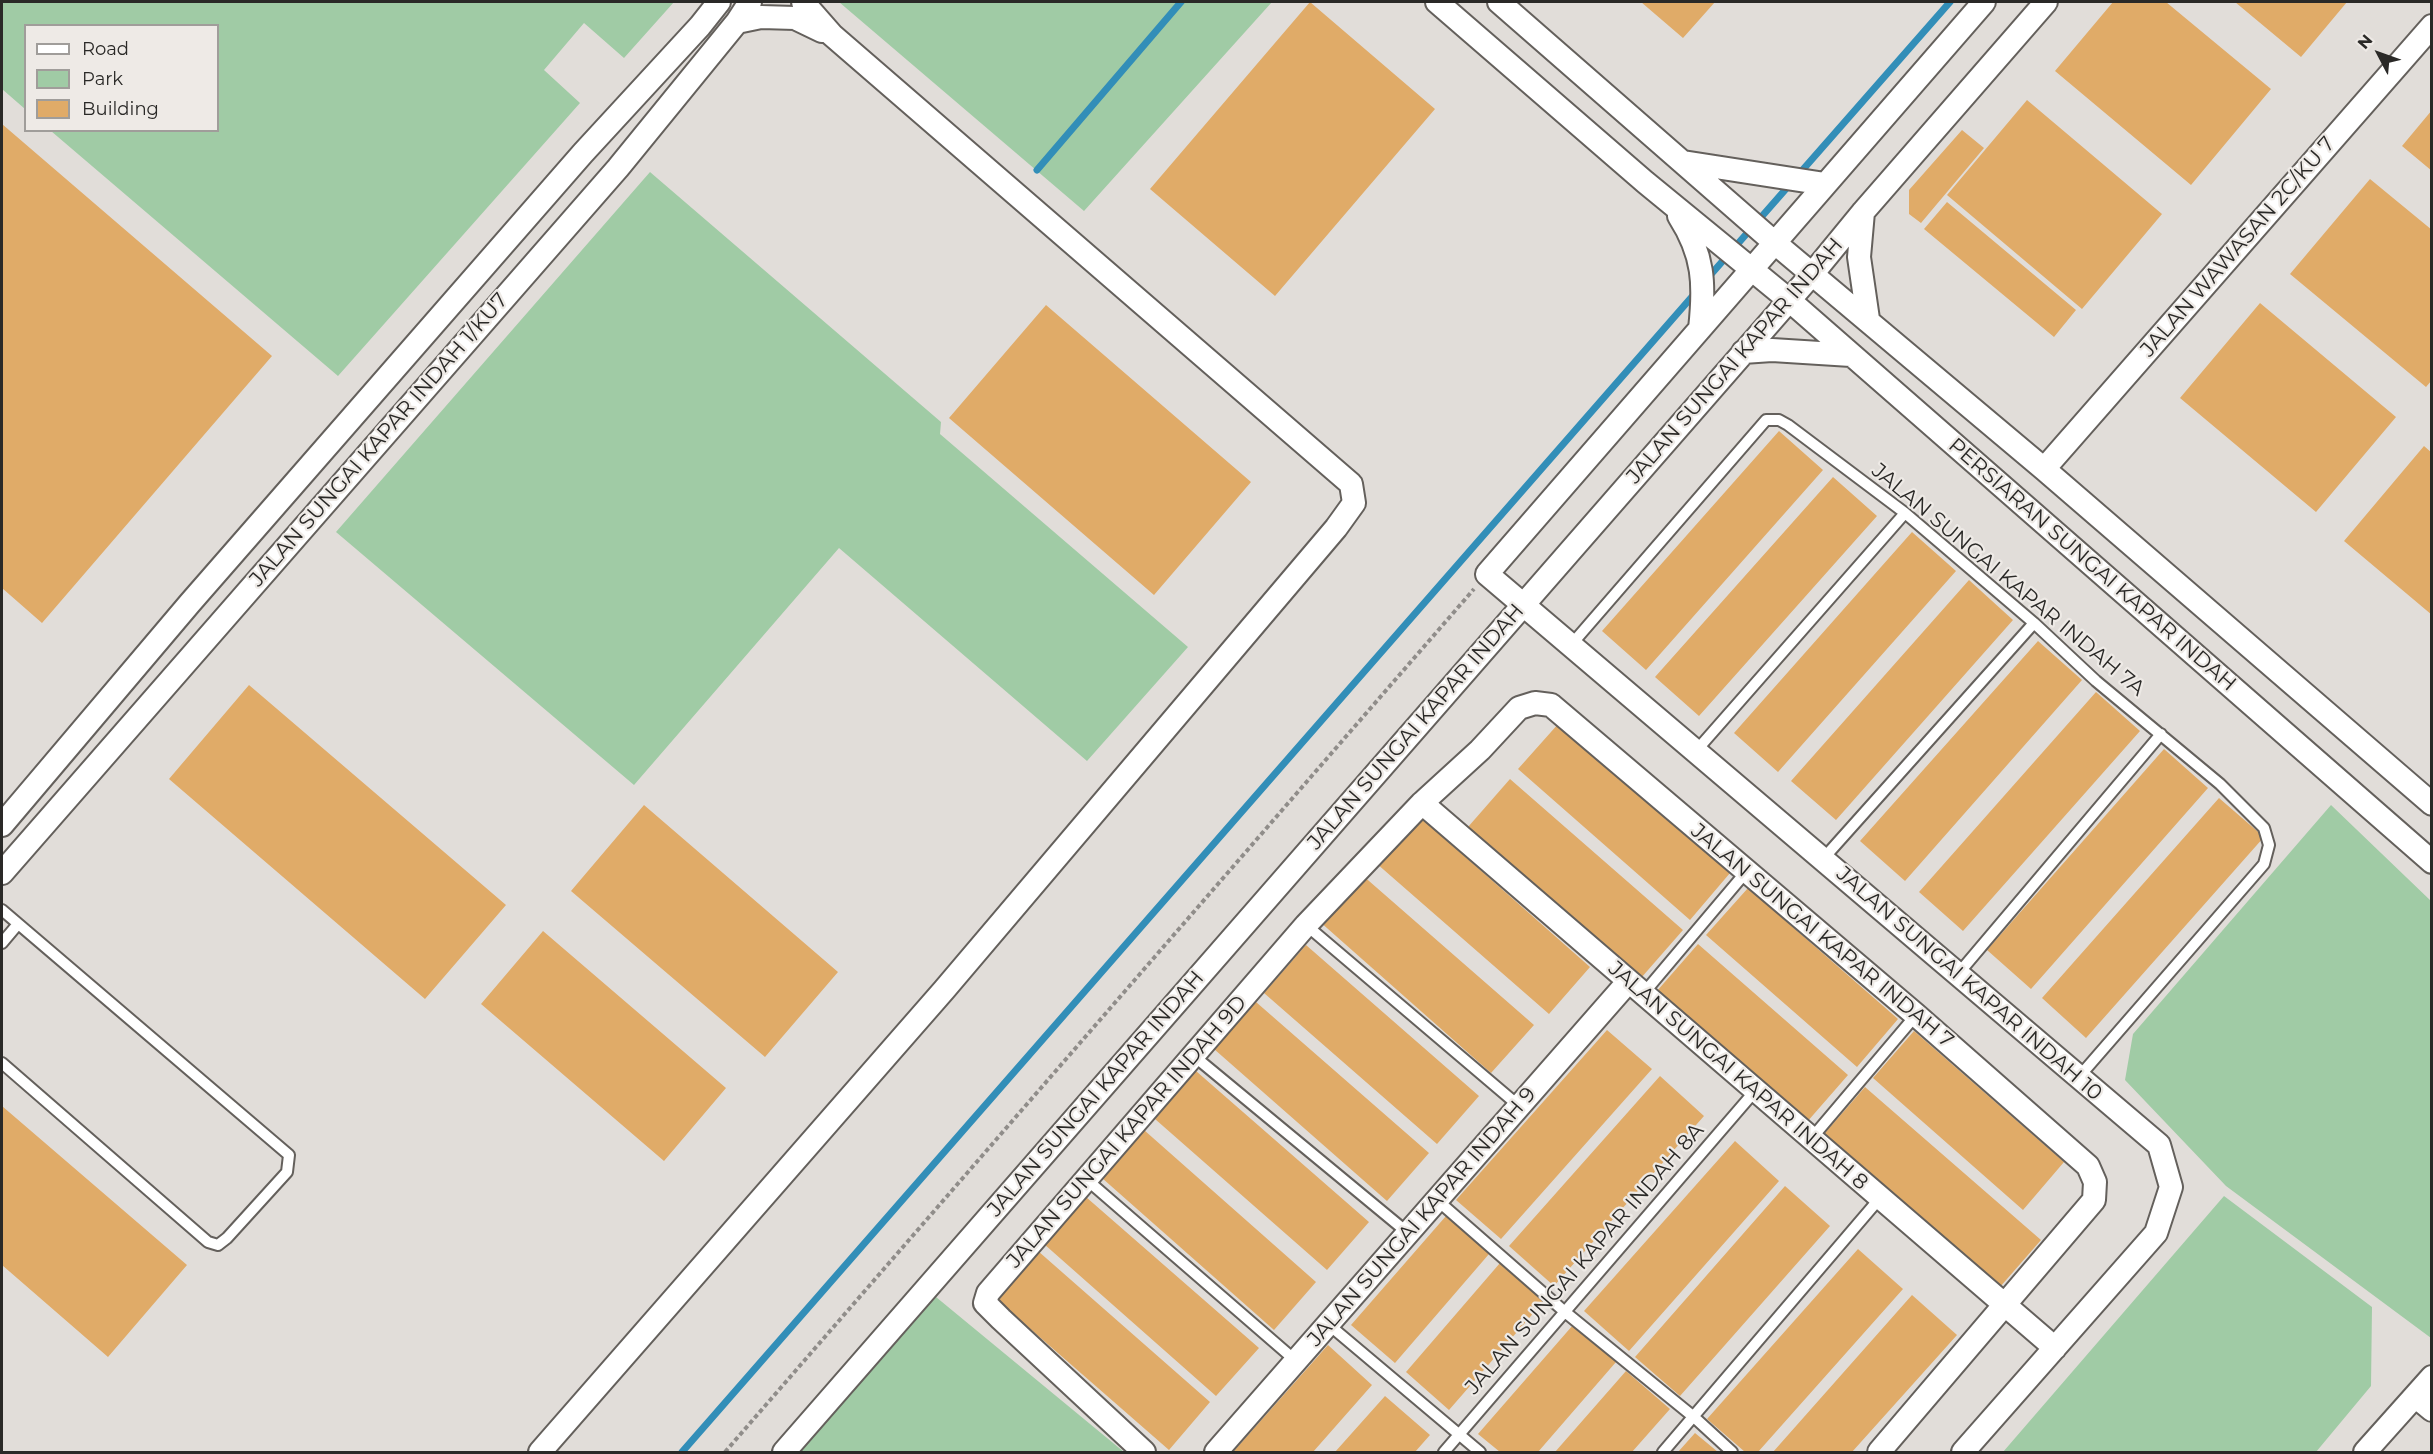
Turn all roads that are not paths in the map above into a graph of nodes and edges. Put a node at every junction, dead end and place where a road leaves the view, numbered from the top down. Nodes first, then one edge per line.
1 (718, 2) edge
2 (750, 2) edge
3 (803, 2) edge
4 (1437, 2) edge
5 (1499, 2) edge
6 (1984, 2) edge
7 (2046, 2) edge
8 (737, 22) junction
9 (2432, 26) edge
10 (832, 35) junction
11 (1683, 162) junction
12 (1825, 184) junction
13 (1670, 202) junction
14 (1863, 212) junction
15 (1769, 237) junction
16 (1745, 265) junction
17 (1813, 273) junction
18 (1789, 300) junction
19 (1868, 319) junction
20 (1700, 329) junction
21 (1743, 352) junction
22 (1851, 355) junction
23 (2044, 469) junction
24 (1905, 513) junction
25 (1524, 604) junction
26 (2034, 623) junction
27 (1571, 645) junction
28 (2161, 734) junction
29 (1696, 751) junction
30 (1422, 803) junction
31 (2432, 804) edge
32 (2, 825) edge
33 (1823, 859) junction
34 (2432, 862) edge
35 (1746, 872) junction
36 (2, 873) edge
37 (2, 910) edge
38 (18, 924) junction
39 (1306, 925) junction
40 (2, 943) edge
41 (1958, 974) junction
42 (1636, 988) junction
43 (1916, 1015) junction
44 (1194, 1056) junction
45 (2, 1063) edge
46 (2078, 1078) junction
47 (1755, 1090) junction
48 (1519, 1106) junction
49 (1811, 1139) junction
50 (1086, 1179) junction
51 (1880, 1198) junction
52 (1437, 1200) junction
53 (1408, 1233) junction
54 (2004, 1305) junction
55 (1565, 1312) junction
56 (1328, 1324) junction
57 (2055, 1348) junction
58 (1296, 1361) junction
59 (2432, 1377) edge
60 (2423, 1403) edge
61 (1695, 1418) junction
62 (1460, 1435) junction
63 (540, 1452) edge
64 (784, 1452) edge
65 (1144, 1452) edge
66 (1216, 1452) edge
67 (1444, 1452) edge
68 (1480, 1452) edge
69 (1664, 1452) edge
70 (1732, 1452) edge
71 (1879, 1452) edge
72 (1963, 1452) edge
73 (2366, 1452) edge

1 - 32 street, JALAN SUNGAI KAPAR INDAH 1/KU7
2 - 8 street, JALAN SUNGAI KAPAR INDAH 1/KU7
3 - 10 street
4 - 13 street, PERSIARAN SUNGAI KAPAR INDAH
5 - 11 street, PERSIARAN SUNGAI KAPAR INDAH
6 - 12 street
7 - 14 street, JALAN SUNGAI KAPAR INDAH
8 - 10 street
8 - 36 street, JALAN SUNGAI KAPAR INDAH 1/KU7
9 - 23 street, JALAN WAWASAN 2C/KU 7
10 - 63 street
11 - 12 street
11 - 15 street, PERSIARAN SUNGAI KAPAR INDAH
12 - 15 street
13 - 16 street, PERSIARAN SUNGAI KAPAR INDAH
13 - 20 street
14 - 17 street, JALAN SUNGAI KAPAR INDAH
14 - 19 street
15 - 16 street
15 - 17 street, PERSIARAN SUNGAI KAPAR INDAH
16 - 18 street, PERSIARAN SUNGAI KAPAR INDAH
16 - 20 street
17 - 18 street, JALAN SUNGAI KAPAR INDAH
17 - 19 street, PERSIARAN SUNGAI KAPAR INDAH
18 - 21 street, JALAN SUNGAI KAPAR INDAH
18 - 22 street, PERSIARAN SUNGAI KAPAR INDAH
19 - 23 street, PERSIARAN SUNGAI KAPAR INDAH
20 - 25 street, JALAN SUNGAI KAPAR INDAH 10
21 - 22 street
21 - 25 street, JALAN SUNGAI KAPAR INDAH
22 - 34 street, PERSIARAN SUNGAI KAPAR INDAH
23 - 31 street, PERSIARAN SUNGAI KAPAR INDAH
24 - 26 lane, JALAN SUNGAI KAPAR INDAH 7A
24 - 27 lane, JALAN SUNGAI KAPAR INDAH 7A
24 - 29 lane
25 - 27 street, JALAN SUNGAI KAPAR INDAH 10
25 - 64 street, JALAN SUNGAI KAPAR INDAH
26 - 28 lane, JALAN SUNGAI KAPAR INDAH 7A
26 - 33 lane
27 - 29 street, JALAN SUNGAI KAPAR INDAH 10
28 - 41 lane
28 - 46 lane, JALAN SUNGAI KAPAR INDAH 7A
29 - 33 street, JALAN SUNGAI KAPAR INDAH 10
30 - 35 street, JALAN SUNGAI KAPAR INDAH 7
30 - 39 street, JALAN SUNGAI KAPAR INDAH 9D
30 - 42 street, JALAN SUNGAI KAPAR INDAH 8
33 - 41 street, JALAN SUNGAI KAPAR INDAH 10
35 - 42 lane
35 - 43 street, JALAN SUNGAI KAPAR INDAH 7
37 - 38 lane
38 - 40 lane
38 - 45 lane
39 - 44 street, JALAN SUNGAI KAPAR INDAH 9D
39 - 48 lane
41 - 46 street, JALAN SUNGAI KAPAR INDAH 10
42 - 47 street, JALAN SUNGAI KAPAR INDAH 8
42 - 48 street, JALAN SUNGAI KAPAR INDAH 9
43 - 49 lane
43 - 54 street, JALAN SUNGAI KAPAR INDAH 7
44 - 50 street, JALAN SUNGAI KAPAR INDAH 9D
44 - 53 lane
46 - 57 street, JALAN SUNGAI KAPAR INDAH 10
47 - 49 street, JALAN SUNGAI KAPAR INDAH 8
47 - 55 lane, JALAN SUNGAI KAPAR INDAH 8A
48 - 52 street, JALAN SUNGAI KAPAR INDAH 9
49 - 51 street, JALAN SUNGAI KAPAR INDAH 8
50 - 58 lane
50 - 65 street, JALAN SUNGAI KAPAR INDAH 9D
51 - 54 street, JALAN SUNGAI KAPAR INDAH 8
51 - 61 lane
52 - 53 street, JALAN SUNGAI KAPAR INDAH 9
52 - 55 lane
53 - 56 street, JALAN SUNGAI KAPAR INDAH 9
54 - 57 street, JALAN SUNGAI KAPAR INDAH 8
54 - 71 street, JALAN SUNGAI KAPAR INDAH 7
55 - 61 lane
55 - 62 lane, JALAN SUNGAI KAPAR INDAH 8A
56 - 58 street, JALAN SUNGAI KAPAR INDAH 9
56 - 62 lane
57 - 72 street, JALAN SUNGAI KAPAR INDAH 10
58 - 66 street, JALAN SUNGAI KAPAR INDAH 9
59 - 60 street
60 - 73 street
61 - 69 lane
61 - 70 lane
62 - 67 lane, JALAN SUNGAI KAPAR INDAH 8A
62 - 68 lane

